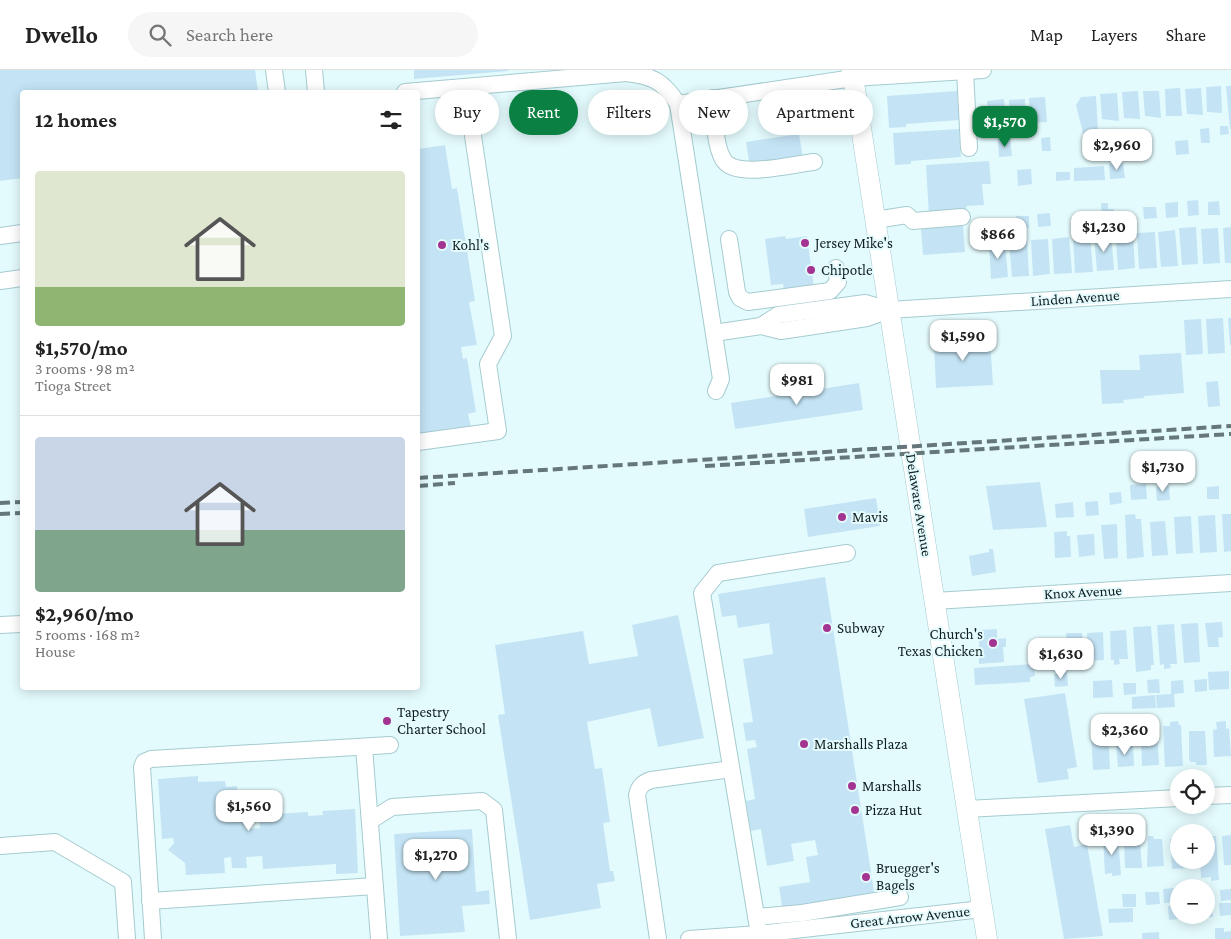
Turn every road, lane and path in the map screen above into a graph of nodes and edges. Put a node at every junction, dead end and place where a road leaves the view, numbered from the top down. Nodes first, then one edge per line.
1 (274, 70) edge
2 (314, 70) edge
3 (982, 70) edge
4 (626, 71) edge
5 (965, 71) edge
6 (650, 73) edge
7 (853, 74) edge
8 (277, 90) edge
9 (316, 90) edge
10 (420, 91) edge
11 (748, 92) edge
12 (678, 104) joint
13 (718, 135) edge
14 (473, 136) dead end
15 (970, 148) dead end
16 (814, 162) dead end
17 (962, 217) dead end
18 (875, 220) junction
19 (20, 233) edge
20 (0, 236) edge
21 (730, 239) dead end
22 (836, 268) dead end
23 (20, 278) edge
24 (0, 281) edge
25 (1231, 289) edge
26 (889, 310) junction
27 (714, 333) junction
28 (716, 391) dead end
29 (420, 442) edge
30 (847, 553) dead end
31 (1231, 583) edge
32 (934, 601) junction
33 (20, 624) edge
34 (0, 625) edge
35 (390, 745) dead end
36 (364, 747) junction
37 (731, 769) junction
38 (1231, 795) edge
39 (1215, 796) edge
40 (1170, 799) edge
41 (967, 810) junction
42 (370, 821) junction
43 (0, 846) edge
44 (375, 886) junction
45 (900, 897) dead end
46 (150, 901) junction
47 (982, 909) junction
48 (756, 917) junction
49 (759, 934) junction
50 (127, 939) edge
51 (153, 939) edge
52 (379, 939) edge
53 (508, 939) edge
54 (658, 939) edge
55 (689, 939) edge
56 (987, 939) edge

1 - 8 street
2 - 9 street
3 - 5 street
4 - 6 street
4 - 10 street
5 - 7 street
5 - 15 street
6 - 12 street
7 - 11 street
7 - 18 main road, Delaware Avenue
12 - 27 street
13 - 16 street
14 - 29 street
17 - 18 street
18 - 26 main road, Delaware Avenue
19 - 20 street
21 - 22 street
23 - 24 street
25 - 26 street, Linden Avenue
26 - 27 street, Linden Avenue
26 - 32 main road, Delaware Avenue
27 - 28 street
30 - 37 street
31 - 32 street, Knox Avenue
32 - 41 main road, Delaware Avenue
33 - 34 street
35 - 36 street
36 - 42 street
36 - 46 street
37 - 48 street
37 - 54 street
38 - 39 street
40 - 41 street
41 - 47 main road, Delaware Avenue
42 - 44 street
42 - 53 street
43 - 50 street
44 - 46 street
44 - 52 street
45 - 48 street
46 - 51 street
47 - 49 street, Great Arrow Avenue
47 - 56 main road, Delaware Avenue
48 - 49 street
49 - 55 street, Great Arrow Avenue

